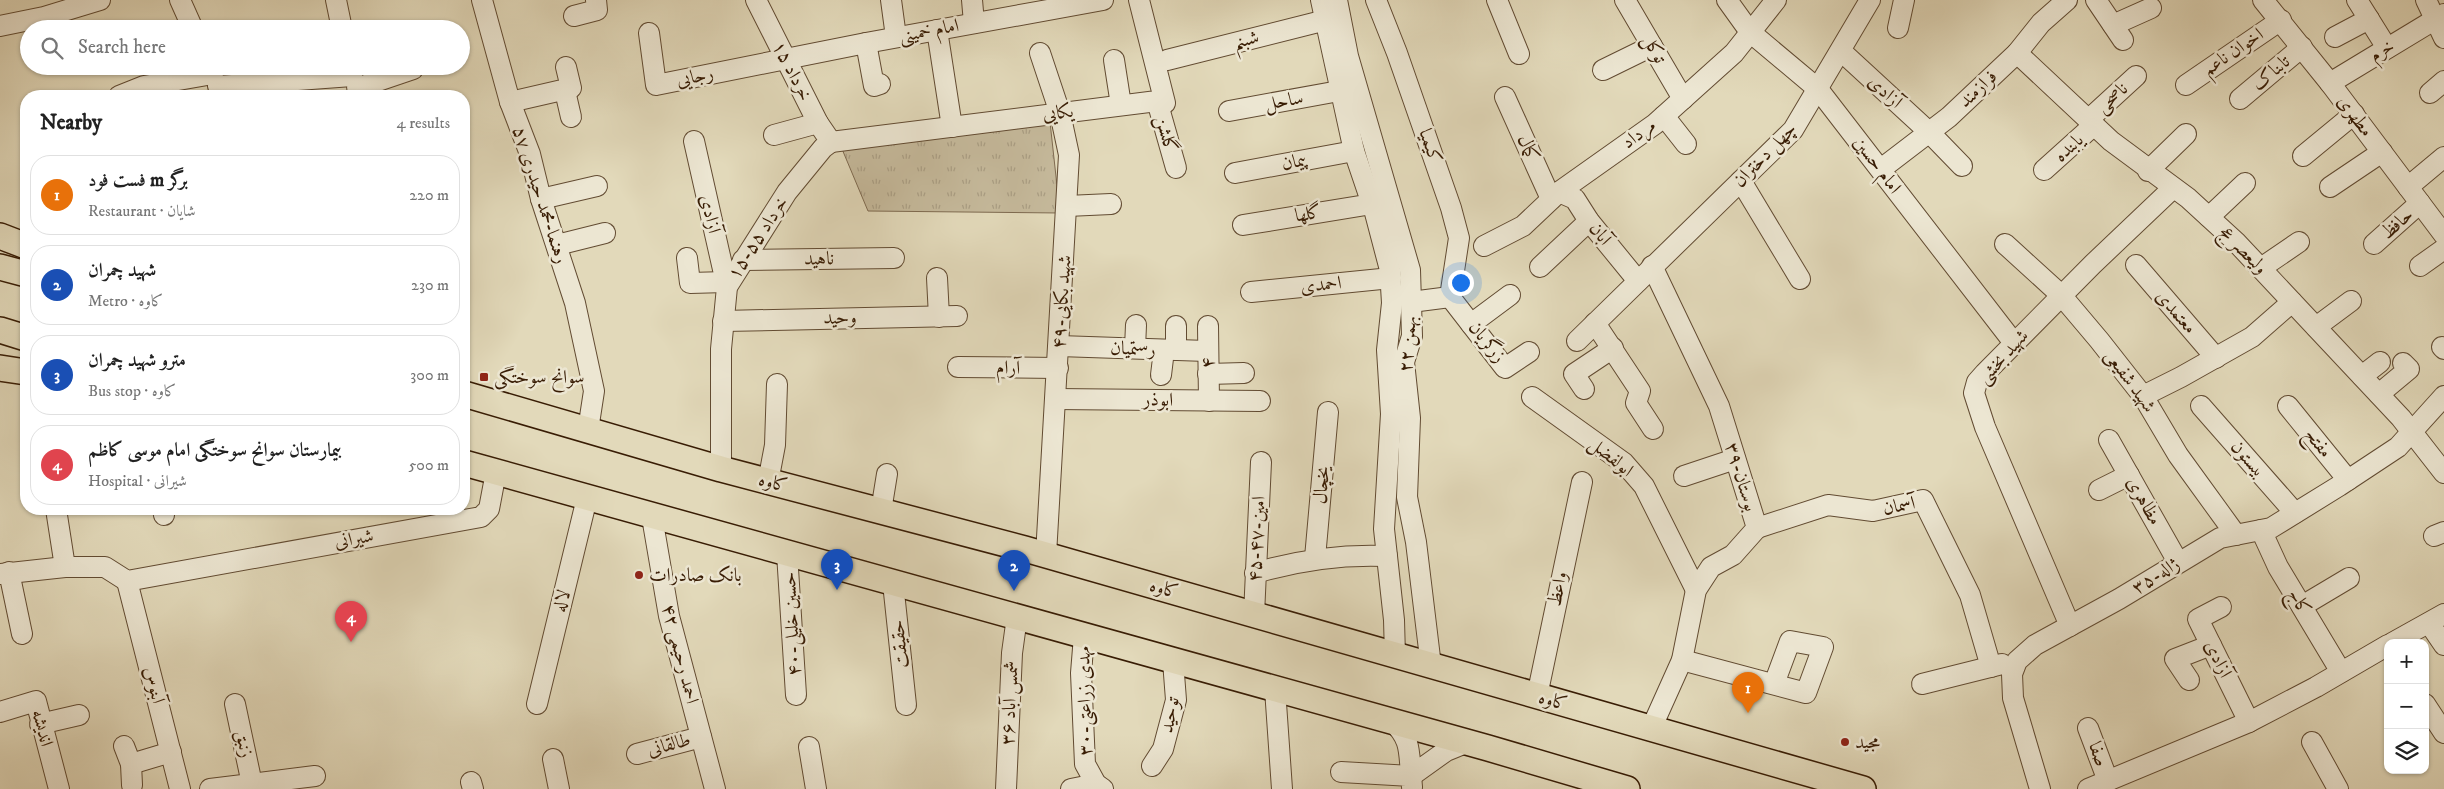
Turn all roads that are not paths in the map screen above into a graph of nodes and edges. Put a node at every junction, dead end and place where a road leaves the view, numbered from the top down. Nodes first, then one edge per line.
1 (100, 0) edge
2 (180, 0) edge
3 (336, 0) edge
4 (482, 0) edge
5 (756, 0) edge
6 (891, 0) edge
7 (972, 0) edge
8 (1103, 0) edge
9 (1139, 0) edge
10 (1321, 0) edge
11 (1337, 0) edge
12 (1376, 0) edge
13 (1497, 0) edge
14 (1625, 0) edge
15 (1727, 0) edge
16 (1776, 0) edge
17 (1870, 0) edge
18 (1904, 0) edge
19 (2067, 0) edge
20 (2096, 0) edge
21 (2357, 0) edge
22 (2426, 0) edge
23 (1053, 4) edge
24 (596, 5) edge
25 (2272, 7) edge
26 (2151, 8) dead end
27 (574, 16) dead end
28 (2439, 17) edge
29 (2369, 19) junction
30 (29, 20) edge
31 (189, 20) edge
32 (340, 20) edge
33 (1326, 20) junction
34 (20, 22) edge
35 (974, 22) junction
36 (0, 26) edge
37 (1898, 28) dead end
38 (936, 30) junction
39 (1750, 32) junction
40 (649, 33) dead end
41 (896, 37) junction
42 (2335, 37) dead end
43 (2444, 38) edge
44 (866, 43) junction
45 (1652, 46) junction
46 (2302, 47) junction
47 (2387, 48) junction
48 (1841, 51) junction
49 (1040, 53) dead end
50 (2017, 53) junction
51 (1519, 54) dead end
52 (786, 58) junction
53 (1114, 60) dead end
54 (1166, 60) dead end
55 (566, 67) dead end
56 (1603, 70) dead end
57 (386, 75) edge
58 (2136, 76) dead end
59 (216, 80) edge
60 (355, 82) edge
61 (2330, 83) junction
62 (880, 84) dead end
63 (2186, 85) dead end
64 (1818, 89) junction
65 (134, 90) edge
66 (568, 90) junction
67 (1339, 91) junction
68 (1505, 97) dead end
69 (1683, 99) junction
70 (2240, 99) dead end
71 (510, 102) junction
72 (1161, 102) junction
73 (1121, 105) junction
74 (1229, 111) dead end
75 (1060, 113) junction
76 (2354, 114) junction
77 (1664, 116) junction
78 (571, 117) dead end
79 (2091, 122) junction
80 (818, 123) junction
81 (952, 127) junction
82 (1929, 132) junction
83 (2186, 134) dead end
84 (774, 135) dead end
85 (694, 141) dead end
86 (831, 142) junction
87 (1686, 144) dead end
88 (1354, 151) junction
89 (2382, 152) junction
90 (2302, 156) dead end
91 (2444, 156) edge
92 (1962, 166) dead end
93 (1176, 168) dead end
94 (1881, 169) junction
95 (2044, 170) dead end
96 (2148, 171) junction
97 (1235, 173) dead end
98 (1741, 181) junction
99 (2246, 183) dead end
100 (597, 186) dead end
101 (2330, 187) dead end
102 (2173, 188) junction
103 (2414, 195) junction
104 (1555, 196) junction
105 (541, 199) junction
106 (1111, 204) dead end
107 (1372, 204) junction
108 (1067, 206) junction
109 (2208, 217) junction
110 (1589, 221) junction
111 (1243, 225) dead end
112 (605, 233) dead end
113 (2444, 235) edge
114 (0, 236) edge
115 (2300, 242) dead end
116 (0, 244) edge
117 (20, 244) edge
118 (2005, 244) dead end
119 (2374, 244) dead end
120 (557, 245) junction
121 (1484, 246) dead end
122 (20, 249) edge
123 (2444, 249) edge
124 (687, 258) dead end
125 (894, 258) dead end
126 (743, 260) junction
127 (2136, 265) dead end
128 (1540, 266) dead end
129 (1652, 266) junction
130 (2420, 266) dead end
131 (0, 267) edge
132 (2261, 268) junction
133 (20, 272) edge
134 (937, 278) dead end
135 (1390, 278) junction
136 (1800, 279) dead end
137 (1638, 281) junction
138 (726, 285) junction
139 (1251, 292) dead end
140 (1510, 295) dead end
141 (2061, 295) junction
142 (1450, 297) junction
143 (2351, 301) dead end
144 (1411, 302) junction
145 (2292, 302) junction
146 (723, 321) junction
147 (1595, 323) junction
148 (1471, 324) junction
149 (1136, 325) dead end
150 (1176, 326) dead end
151 (1208, 326) dead end
152 (2316, 327) junction
153 (0, 330) edge
154 (20, 336) edge
155 (1577, 341) dead end
156 (2014, 343) junction
157 (1059, 346) junction
158 (1134, 348) junction
159 (1613, 348) junction
160 (1170, 350) junction
161 (1208, 351) junction
162 (1528, 352) dead end
163 (2216, 358) junction
164 (2380, 362) dead end
165 (2403, 363) dead end
166 (958, 367) dead end
167 (0, 368) edge
168 (1058, 368) junction
169 (20, 371) edge
170 (1244, 373) dead end
171 (1208, 374) junction
172 (1161, 375) dead end
173 (2362, 376) junction
174 (777, 384) dead end
175 (1584, 389) dead end
176 (2379, 394) junction
177 (470, 396) edge
178 (2143, 396) junction
179 (2444, 396) edge
180 (1532, 397) dead end
181 (1056, 399) junction
182 (1209, 401) junction
183 (1260, 401) dead end
184 (2201, 406) dead end
185 (2288, 406) dead end
186 (1328, 412) dead end
187 (1653, 429) dead end
188 (588, 430) junction
189 (2411, 431) junction
190 (2109, 440) dead end
191 (1735, 459) junction
192 (1261, 462) dead end
193 (470, 465) edge
194 (721, 469) junction
195 (496, 472) junction
196 (2444, 473) edge
197 (887, 474) dead end
198 (2129, 475) junction
199 (1684, 476) dead end
200 (2348, 480) junction
201 (768, 482) junction
202 (1582, 482) dead end
203 (2099, 490) dead end
204 (587, 498) junction
205 (881, 511) junction
206 (2295, 513) junction
207 (57, 515) edge
208 (652, 517) junction
209 (1757, 528) junction
210 (2261, 530) junction
211 (2236, 535) junction
212 (787, 553) junction
213 (1046, 555) junction
214 (1386, 556) junction
215 (1315, 558) junction
216 (2178, 562) junction
217 (66, 567) junction
218 (4, 573) edge
219 (1255, 573) junction
220 (2349, 578) dead end
221 (127, 581) junction
222 (893, 583) junction
223 (1696, 590) junction
224 (1424, 604) junction
225 (1392, 606) junction
226 (2302, 606) junction
227 (2220, 607) dead end
228 (1254, 615) junction
229 (1017, 618) junction
230 (2436, 618) edge
231 (2070, 626) junction
232 (22, 634) dead end
233 (1084, 636) junction
234 (2399, 639) edge
235 (2211, 645) junction
236 (2444, 645) edge
237 (2384, 647) edge
238 (1394, 656) junction
239 (1682, 660) junction
240 (1173, 661) junction
241 (2016, 661) junction
242 (1431, 666) junction
243 (1991, 667) junction
244 (2341, 672) junction
245 (2190, 680) dead end
246 (1774, 684) junction
247 (1922, 684) dead end
248 (1275, 689) junction
249 (796, 695) dead end
250 (1537, 696) junction
251 (235, 704) dead end
252 (537, 704) dead end
253 (906, 705) dead end
254 (2429, 710) edge
255 (0, 712) edge
256 (79, 715) dead end
257 (1392, 721) junction
258 (2248, 722) junction
259 (40, 724) junction
260 (2088, 728) dead end
261 (1651, 729) junction
262 (2444, 733) edge
263 (701, 737) junction
264 (1468, 742) junction
265 (2312, 742) dead end
266 (809, 747) dead end
267 (171, 752) junction
268 (637, 754) dead end
269 (553, 759) dead end
270 (1152, 766) dead end
271 (1341, 772) dead end
272 (315, 776) dead end
273 (2108, 781) junction
274 (1412, 782) edge
275 (1577, 782) edge
276 (252, 784) junction
277 (132, 785) dead end
278 (285, 785) edge
279 (1098, 787) edge
280 (54, 788) edge
281 (180, 789) edge
282 (210, 789) edge
283 (560, 789) edge
284 (715, 789) edge
285 (816, 789) edge
286 (1006, 789) edge
287 (1071, 789) edge
288 (1282, 789) edge
289 (1627, 789) edge
290 (1864, 789) edge
291 (2040, 789) edge
292 (2088, 789) edge
293 (2338, 789) edge

1 - 30 street
2 - 31 street
3 - 32 street
4 - 71 street, ۵۷ رهنما-محمد حیدری
5 - 52 street, ۱۵ خرداد
6 - 41 street
7 - 35 street
8 - 23 street, امام خمینی
9 - 72 street, گلشن
10 - 33 street, ۲۲ بهمن
11 - 144 street, ۲۲ بهمن
12 - 142 street, کیمیا
13 - 51 street
14 - 45 street, توکل
15 - 39 street, امام حسین
16 - 39 street, مرداد
17 - 48 street, چهل دختران
18 - 37 street
19 - 50 street, فرازمند
20 - 26 street
21 - 29 street
22 - 28 street
23 - 35 street, امام خمینی
24 - 27 street
25 - 46 street, مطهری
25 - 63 street, اخوان ناعم
28 - 43 street
28 - 47 street, خرم
29 - 42 street
29 - 47 street
33 - 54 street, شبنم
33 - 67 street, ۲۲ بهمن
34 - 36 street
35 - 38 street, امام خمینی
38 - 41 street, امام خمینی
38 - 81 street
39 - 64 street, امام حسین
39 - 69 street, مرداد
40 - 52 street, رجایی
41 - 44 street, امام خمینی
44 - 52 street, امام خمینی
44 - 62 street
45 - 56 street
45 - 69 street, توکل
46 - 61 street, مطهری
46 - 70 street, تابناک
47 - 61 street, خرم
48 - 64 street, چهل دختران
48 - 82 street, آزادی
49 - 75 street, ۴۹-شهید بکایی
50 - 79 street, ولیعصر عج
50 - 82 street, فرازمند
52 - 80 street, ۱۵ خرداد
53 - 73 street
55 - 66 street
57 - 60 street
58 - 79 street, ناصحی
59 - 60 street
59 - 65 street
61 - 76 street, مطهری
64 - 94 street, امام حسین
64 - 98 street, چهل دختران
66 - 71 street
66 - 78 street
67 - 74 street, ساحل
67 - 88 street, ۲۲ بهمن
68 - 104 street, کمال
69 - 77 street, مرداد
71 - 105 street, ۵۷ رهنما-محمد حیدری
72 - 73 street, یکایی
72 - 93 street, گلشن
73 - 75 street, یکایی
75 - 81 street, یکایی
75 - 108 street, ۴۹-شهید بکایی
76 - 89 street, مطهری
76 - 90 street
77 - 87 street
77 - 104 street, مرداد
79 - 95 street, یابنده
79 - 96 street, ولیعصر عج
80 - 84 street
80 - 86 street, ۱۵ خرداد
81 - 86 street, یکایی
82 - 92 street, آزادی
82 - 94 street, فرازمند
83 - 96 street
85 - 138 street, آزادی
86 - 126 street, ۱۵-۵۵ خرداد
88 - 97 street, پیمان
88 - 107 street, ۲۲ بهمن
89 - 101 street
89 - 103 street, مطهری
91 - 103 street, حافظ
94 - 156 street, امام حسین
96 - 102 street, ولیعصر عج
98 - 129 street, چهل دختران
98 - 136 street
99 - 109 street
100 - 105 street
102 - 109 street, ولیعصر عج
102 - 141 street, شهید بخشی
103 - 113 street, مطهری
103 - 119 street, حافظ
104 - 110 street, آبان
104 - 121 street, مرداد
105 - 120 street, ۵۷ رهنما-محمد حیدری
106 - 108 street
107 - 111 street, گلها
107 - 135 street, ۲۲ بهمن
108 - 157 street, ۴۹-شهید بکایی
109 - 132 street, ولیعصر عج
110 - 128 street
110 - 137 street, آبان
112 - 120 street
114 - 117 main road
115 - 132 street
116 - 122 main road
118 - 141 street, شهید شفیعی
120 - 188 street, ۵۷ رهنما-محمد حیدری
123 - 130 street
124 - 138 street
125 - 126 street, ناهید
126 - 138 street, ۱۵-۵۵ خرداد
127 - 163 street, معتمدی
129 - 137 street
129 - 191 street, ۳۹-بوستان
131 - 133 main road
132 - 145 street, ولیعصر عج
134 - 146 street, وحید
135 - 139 street, احمدی
135 - 214 street, ۲۲ بهمن
137 - 147 street
138 - 146 street, ۱۵-۵۵ خرداد
140 - 148 street
141 - 156 street, شهید بخشی
141 - 178 street, شهید شفیعی
142 - 144 street
142 - 148 street, زرگریان
143 - 152 street
144 - 224 street, ۲۲ بهمن
145 - 152 street, ولیعصر عج
145 - 163 street
146 - 194 street, ۱۵-۵۵ خرداد
147 - 155 street
147 - 159 street
148 - 162 street, زرگریان
149 - 158 street
150 - 160 street
151 - 161 street, ۴
152 - 173 street, ولیعصر عج
153 - 154 main road
156 - 231 street, شهید بخشی
157 - 158 street, رستمیان
157 - 168 street, ۴۹-شهید بکایی
158 - 160 street, رستمیان
159 - 175 street
159 - 187 street
160 - 161 street, رستمیان
160 - 172 street
161 - 171 street, ۴
163 - 178 street
164 - 173 street
165 - 176 street
166 - 168 street, آرام
167 - 169 main road
168 - 181 street, ۴۹-شهید بکایی
170 - 171 street
171 - 182 street, ۴
173 - 176 street, ولیعصر عج
174 - 201 street
176 - 189 street, ولیعصر عج
177 - 188 main road, کاوه
178 - 211 street, شهید شفیعی
179 - 189 street
180 - 223 street, ابولفضل
181 - 182 street, ابوذر
181 - 213 street, ۴۹-شهید بکایی
182 - 183 street, ابوذر
184 - 206 street, بیستون
185 - 200 street, مفتح
186 - 215 street, یخچال
188 - 194 main road, کاوه
189 - 196 street, ولیعصر عج
189 - 200 street, ۳۵-ژاله
190 - 198 street, مظاهری
191 - 199 street
191 - 209 street, ۳۹-بوستان
192 - 219 street, ۴۵-۴۷-امین
193 - 195 main road
194 - 201 main road, کاوه
195 - 204 main road
195 - 221 street, شیرانی
197 - 205 street
198 - 203 street
198 - 216 street, مظاهری
200 - 206 street, ۳۵-ژاله
201 - 205 main road, کاوه
202 - 250 street, واعظ
204 - 208 main road
204 - 252 street, لاله
205 - 213 main road, کاوه
206 - 210 street, ۳۵-ژاله
207 - 217 street
208 - 212 main road
208 - 263 street, ۴۲ احمد رحیمی
209 - 223 street, ۳۹-بوستان
209 - 243 street, آسمان
210 - 211 street, ۳۵-ژاله
210 - 226 street, کاج
211 - 216 street, ۳۵-ژاله
212 - 222 main road
212 - 249 street, ۴۰-حسین خلیلی
213 - 228 main road, کاوه
214 - 215 street
214 - 225 street, ۲۲ بهمن
215 - 219 street
216 - 231 street, ۳۵-ژاله
217 - 218 street
217 - 221 street
218 - 232 street
219 - 228 street, ۴۵-۴۷-امین
220 - 226 street
221 - 267 street, آبنوس
222 - 229 main road
222 - 253 street, حقیقت
223 - 239 street, ۳۹-بوستان
224 - 225 street
224 - 242 street, ۲۲ بهمن
225 - 238 street, ۲۲ بهمن
226 - 244 street, کاج
227 - 235 street, آزادی
228 - 238 main road, کاوه
229 - 233 main road
229 - 286 street, شمس آباد ۳۶
230 - 234 street
230 - 236 street
231 - 241 street, ۳۵-ژاله
233 - 240 main road
233 - 279 street, ۳۰-مهدی زراعتی
235 - 245 street
235 - 258 street, آزادی
237 - 244 street
238 - 242 main road, کاوه
239 - 246 street
239 - 261 street, ۳۹-بوستان
240 - 248 main road
240 - 270 street, توحید
241 - 243 street
241 - 291 street
242 - 250 main road, کاوه
243 - 247 street
244 - 258 street
246 - 246 street
248 - 257 main road
248 - 288 street
250 - 261 main road, کاوه
251 - 276 street, زنبق
254 - 262 street
255 - 259 street, اندیشه
256 - 259 street
257 - 264 main road
257 - 274 street
258 - 273 street
259 - 280 street, اندیشه
260 - 273 street, صفا
261 - 290 main road, کاوه
263 - 268 street, طالقانی
263 - 284 street, ۴۲ احمد رحیمی
264 - 274 street
264 - 275 main road
265 - 293 street
266 - 285 street
267 - 277 street
267 - 281 street, آبنوس
269 - 283 street
271 - 274 street
272 - 278 street
273 - 292 street
275 - 289 main road
276 - 278 street
276 - 282 street
279 - 287 street

